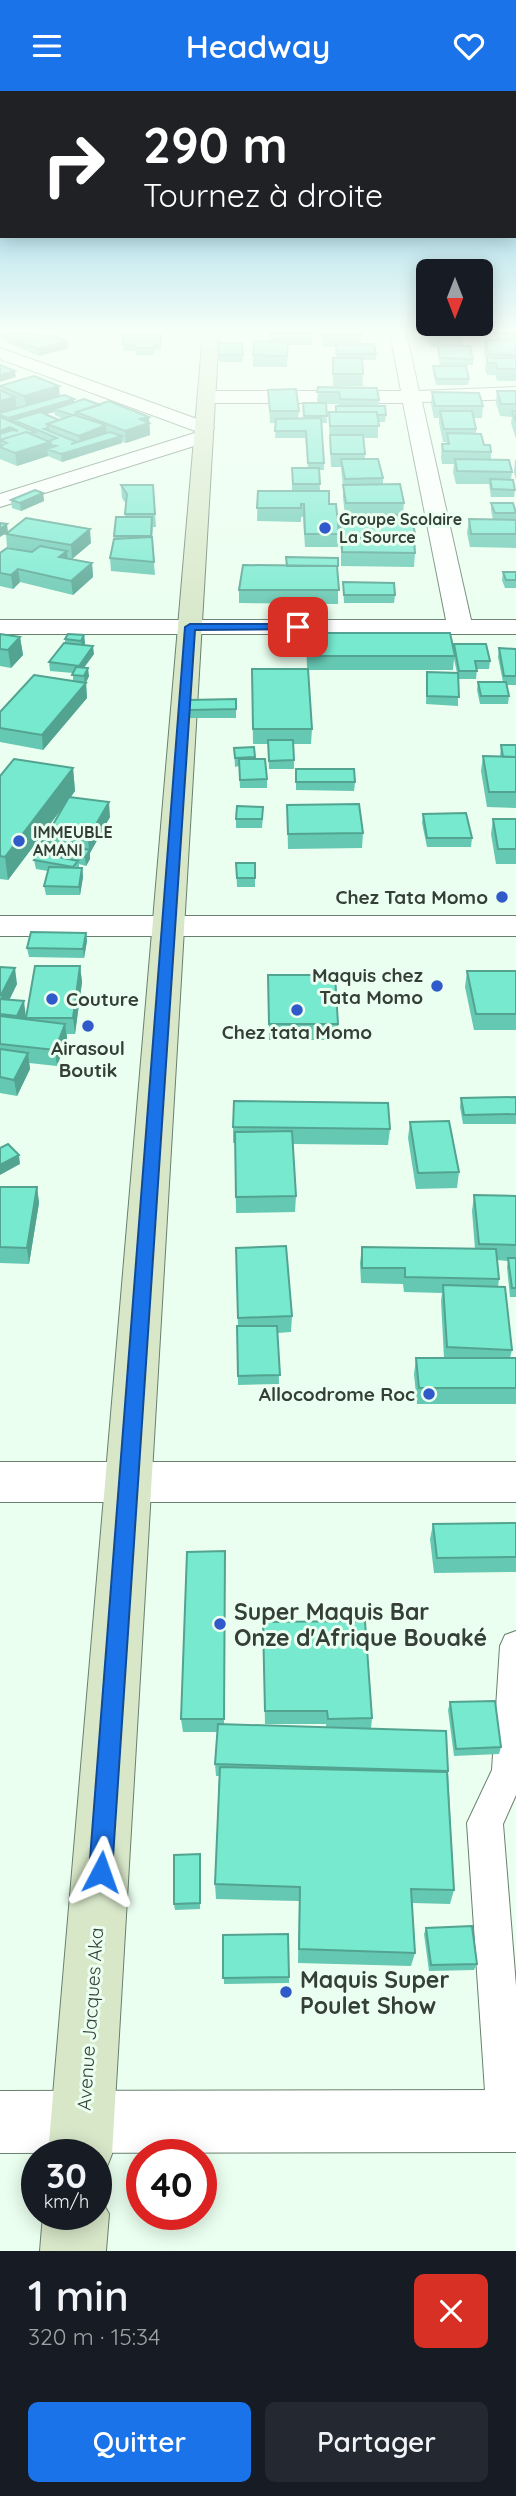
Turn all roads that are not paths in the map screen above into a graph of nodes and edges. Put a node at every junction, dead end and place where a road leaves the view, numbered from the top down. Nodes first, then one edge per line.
1 (170, 434) edge
2 (204, 434) edge
3 (419, 434) edge
4 (5, 495) edge
5 (190, 627) junction
6 (460, 627) junction
7 (516, 627) edge
8 (0, 628) edge
9 (0, 926) edge
10 (168, 926) junction
11 (516, 926) edge
12 (0, 1482) edge
13 (129, 1482) junction
14 (516, 1482) edge
15 (516, 1646) edge
16 (512, 2121) edge
17 (0, 2122) edge
18 (81, 2138) edge
19 (75, 2230) edge
20 (73, 2251) edge

1 - 4 street
2 - 5 street, Avenue Jacques Aka
3 - 6 street
5 - 6 street
5 - 8 street
5 - 10 street, Avenue Jacques Aka
6 - 7 street
9 - 10 street
10 - 11 street
10 - 13 street, Avenue Jacques Aka
12 - 13 street
13 - 14 street
13 - 18 street, Avenue Jacques Aka
15 - 16 lane
16 - 18 street
17 - 18 street
19 - 20 street

